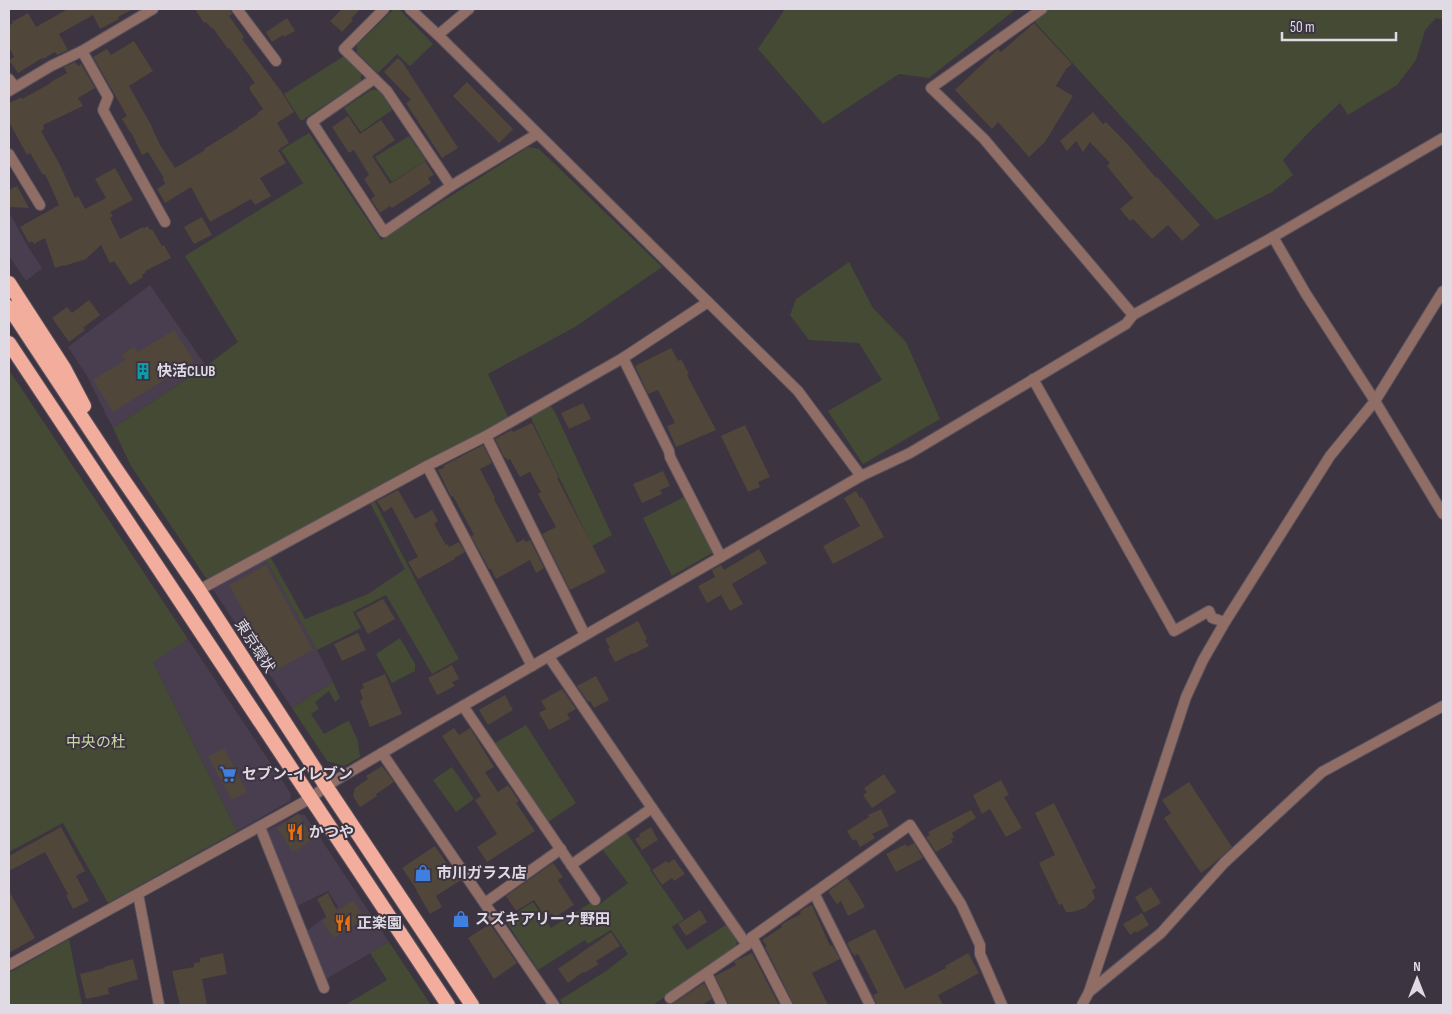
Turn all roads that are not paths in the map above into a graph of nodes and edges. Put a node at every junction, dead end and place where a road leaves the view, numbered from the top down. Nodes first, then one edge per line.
1 (153, 9) edge
2 (237, 9) edge
3 (384, 9) edge
4 (410, 9) edge
5 (469, 9) edge
6 (1042, 9) edge
7 (438, 36) junction
8 (82, 51) junction
9 (276, 61) dead end
10 (374, 79) junction
11 (11, 86) edge
12 (537, 134) junction
13 (1443, 138) edge
14 (9, 154) edge
15 (452, 186) junction
16 (40, 205) dead end
17 (165, 222) dead end
18 (1273, 237) junction
19 (9, 283) edge
20 (1443, 291) edge
21 (708, 302) junction
22 (9, 307) edge
23 (1133, 315) junction
24 (9, 344) edge
25 (623, 358) junction
26 (1033, 380) junction
27 (1375, 402) junction
28 (486, 436) junction
29 (427, 466) junction
30 (116, 469) junction
31 (861, 476) junction
32 (1443, 514) edge
33 (721, 557) junction
34 (199, 590) junction
35 (1225, 622) junction
36 (585, 635) junction
37 (549, 657) junction
38 (532, 666) junction
39 (463, 706) junction
40 (1443, 706) edge
41 (382, 753) junction
42 (326, 786) junction
43 (311, 798) junction
44 (652, 808) junction
45 (260, 827) junction
46 (560, 849) junction
47 (572, 865) junction
48 (814, 892) junction
49 (138, 894) junction
50 (595, 900) dead end
51 (485, 903) junction
52 (750, 941) junction
53 (9, 965) edge
54 (707, 974) junction
55 (324, 988) dead end
56 (1089, 992) junction
57 (670, 998) dead end
58 (159, 1005) edge
59 (448, 1005) edge
60 (472, 1005) edge
61 (554, 1005) edge
62 (722, 1005) edge
63 (787, 1005) edge
64 (870, 1005) edge
65 (1002, 1005) edge
66 (1082, 1005) edge

1 - 8 street
2 - 9 street
3 - 10 street
4 - 7 street
5 - 7 street
6 - 23 street
7 - 12 street
8 - 11 street
8 - 17 street
10 - 15 street
10 - 15 street
12 - 15 street
12 - 21 street
13 - 18 street
14 - 16 street
18 - 23 street
18 - 27 street
19 - 30 highway
20 - 27 street
21 - 25 street
21 - 31 street
22 - 30 highway, 東京環状
23 - 26 street
24 - 43 highway
25 - 28 street
25 - 33 street
26 - 31 street
26 - 35 street
27 - 32 street
27 - 35 street
28 - 29 street
28 - 36 street
29 - 34 street
29 - 38 street
30 - 34 highway, 東京環状
31 - 33 street
33 - 36 street
34 - 42 highway, 東京環状
35 - 56 street
36 - 37 street
37 - 38 street
37 - 44 street
38 - 39 street
39 - 41 street
39 - 46 street
40 - 56 street
41 - 42 street
41 - 51 street
42 - 43 street
42 - 60 highway, 東京環状
43 - 45 street
43 - 59 highway
44 - 47 street
44 - 52 street
45 - 49 street
45 - 55 street
46 - 47 street
46 - 51 street
47 - 50 street
48 - 52 street
48 - 64 street
48 - 65 street
49 - 53 street
49 - 58 street
51 - 61 street
52 - 54 street
52 - 63 street
54 - 57 street
54 - 62 street
56 - 66 street

